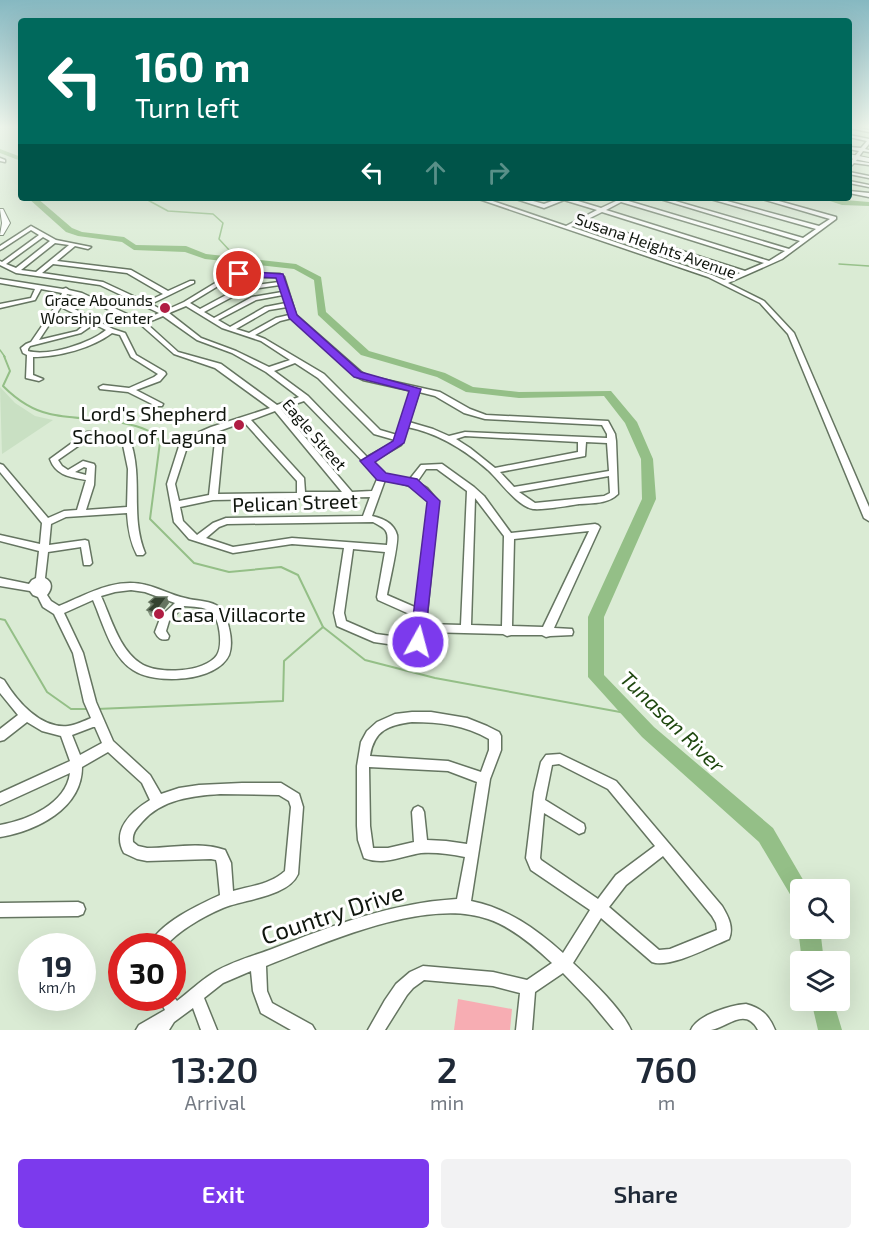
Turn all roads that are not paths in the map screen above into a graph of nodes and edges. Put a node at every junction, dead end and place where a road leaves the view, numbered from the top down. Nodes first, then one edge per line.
1 (869, 186) edge
2 (852, 188) edge
3 (852, 189) edge
4 (869, 193) edge
5 (852, 198) edge
6 (488, 201) edge
7 (526, 201) edge
8 (556, 201) edge
9 (572, 201) edge
10 (618, 201) edge
11 (628, 201) edge
12 (670, 201) edge
13 (721, 201) edge
14 (773, 201) edge
15 (869, 201) edge
16 (601, 210) junction
17 (0, 211) edge
18 (581, 220) junction
19 (566, 228) junction
20 (820, 228) junction
21 (0, 233) edge
22 (41, 236) junction
23 (804, 240) junction
24 (54, 241) junction
25 (74, 245) junction
26 (88, 247) dead end
27 (0, 248) edge
28 (790, 251) junction
29 (52, 262) junction
30 (770, 263) junction
31 (1, 264) edge
32 (16, 271) junction
33 (746, 273) junction
34 (37, 274) junction
35 (84, 279) junction
36 (0, 281) edge
37 (192, 282) dead end
38 (725, 282) junction
39 (283, 283) junction
40 (39, 287) junction
41 (68, 290) junction
42 (286, 293) junction
43 (168, 294) junction
44 (146, 303) junction
45 (186, 303) junction
46 (60, 304) junction
47 (288, 305) junction
48 (0, 306) edge
49 (201, 311) junction
50 (164, 313) junction
51 (293, 316) junction
52 (214, 320) junction
53 (94, 321) junction
54 (142, 323) junction
55 (231, 329) junction
56 (111, 330) junction
57 (251, 335) junction
58 (34, 343) junction
59 (30, 356) junction
60 (295, 360) junction
61 (268, 369) junction
62 (39, 380) dead end
63 (103, 387) dead end
64 (416, 389) junction
65 (130, 390) junction
66 (305, 398) junction
67 (159, 404) dead end
68 (276, 408) junction
69 (245, 418) junction
70 (405, 424) junction
71 (214, 429) junction
72 (400, 439) junction
73 (448, 439) junction
74 (582, 440) junction
75 (612, 441) junction
76 (367, 461) junction
77 (0, 467) edge
78 (493, 471) junction
79 (613, 473) junction
80 (67, 474) junction
81 (382, 477) junction
82 (89, 478) junction
83 (412, 482) junction
84 (471, 489) junction
85 (514, 490) junction
86 (349, 494) junction
87 (376, 494) junction
88 (301, 495) junction
89 (213, 497) junction
90 (176, 505) junction
91 (132, 510) junction
92 (81, 512) junction
93 (367, 517) junction
94 (869, 518) edge
95 (47, 522) junction
96 (509, 536) junction
97 (0, 538) edge
98 (198, 540) junction
99 (349, 545) junction
100 (45, 549) junction
101 (390, 549) junction
102 (140, 553) dead end
103 (87, 563) dead end
104 (0, 582) edge
105 (38, 587) junction
106 (96, 595) junction
107 (182, 602) junction
108 (58, 611) junction
109 (422, 615) junction
110 (420, 628) junction
111 (466, 629) junction
112 (507, 632) junction
113 (568, 632) dead end
114 (546, 633) junction
115 (164, 636) dead end
116 (0, 685) edge
117 (94, 712) junction
118 (27, 715) junction
119 (64, 731) junction
120 (0, 736) edge
121 (109, 745) junction
122 (364, 760) junction
123 (76, 764) junction
124 (484, 779) junction
125 (0, 799) edge
126 (158, 802) junction
127 (539, 803) junction
128 (418, 812) dead end
129 (579, 828) dead end
130 (0, 831) edge
131 (421, 847) junction
132 (665, 847) junction
133 (472, 852) junction
134 (227, 899) junction
135 (463, 907) junction
136 (599, 908) junction
137 (78, 909) dead end
138 (0, 910) edge
139 (169, 933) edge
140 (258, 962) junction
141 (564, 964) junction
142 (528, 988) junction
143 (196, 996) junction
144 (171, 1011) edge
145 (172, 1015) junction
146 (144, 1030) edge
147 (160, 1030) edge
148 (209, 1030) edge
149 (308, 1030) edge
150 (376, 1030) edge
151 (524, 1030) edge
152 (623, 1030) edge
153 (699, 1030) edge
154 (767, 1030) edge

1 - 2 street
3 - 4 street
5 - 15 street
6 - 19 street, Susana Heights Avenue
7 - 8 street
9 - 16 street
10 - 16 street
11 - 28 street
12 - 23 street
13 - 20 street
14 - 20 street
16 - 18 street
16 - 30 street
17 - 21 main road
18 - 19 street
18 - 33 street
19 - 38 street, Susana Heights Avenue
20 - 23 street
22 - 24 street
22 - 27 street
22 - 31 street
23 - 28 street
24 - 25 street
24 - 32 street
25 - 26 street
25 - 29 street
28 - 30 street
29 - 34 street
29 - 43 street
30 - 33 street
31 - 32 street
32 - 34 street
33 - 38 street
34 - 35 street
35 - 41 street
35 - 44 street
36 - 40 street, Eagle Street
37 - 43 street
38 - 94 street, Susana Heights Avenue
39 - 42 street
39 - 45 street
39 - 49 street
40 - 41 street, Eagle Street
40 - 48 street
41 - 46 street
41 - 54 street, Eagle Street
42 - 47 street
42 - 52 street
43 - 44 street
44 - 50 street
45 - 49 street
45 - 50 street
46 - 53 street
46 - 58 street
47 - 51 street
47 - 55 street
49 - 52 street
50 - 54 street
50 - 61 street
51 - 57 street
51 - 64 street
52 - 55 street
53 - 56 street
53 - 58 street
54 - 68 street, Eagle Street
55 - 57 street
56 - 59 street
56 - 65 street
57 - 60 street
58 - 59 street
59 - 62 street
60 - 61 street
60 - 72 street
61 - 66 street
63 - 65 street
64 - 70 street
64 - 75 street
65 - 67 street
66 - 68 street
66 - 76 street
68 - 69 street
68 - 86 street, Eagle Street
69 - 71 street
69 - 88 street
70 - 72 street
70 - 73 street
71 - 89 street
71 - 90 street
72 - 76 street
73 - 74 street
73 - 78 street
74 - 75 street
74 - 78 street
75 - 79 street
76 - 81 street
77 - 95 street
78 - 85 street
79 - 85 street
79 - 85 street
80 - 82 street
80 - 82 street
80 - 91 street
81 - 83 street
81 - 87 street
82 - 92 street
83 - 84 street
83 - 109 street
84 - 96 street
84 - 111 street
86 - 87 street
86 - 88 street
87 - 93 street
88 - 89 street
89 - 90 street
90 - 98 street
91 - 92 street
91 - 102 street
92 - 95 street
93 - 98 street, Pelican Street
93 - 101 street, Pelican Street
95 - 100 street
96 - 112 street
96 - 114 street
97 - 100 street
98 - 99 street
99 - 101 street
99 - 110 street
100 - 103 street
100 - 105 street
101 - 109 street, Pelican Street
104 - 105 street
105 - 108 street
106 - 107 street
106 - 107 street
106 - 108 street
107 - 115 street
108 - 117 street
109 - 110 street
110 - 111 street
111 - 112 street
112 - 114 street
113 - 114 street
116 - 118 street
117 - 119 street
117 - 121 street
118 - 119 street
118 - 120 street
119 - 123 street
121 - 123 street
121 - 126 street
122 - 124 street
122 - 124 street
122 - 131 street
123 - 125 street
123 - 130 street
124 - 133 street
126 - 134 street
126 - 134 street
127 - 129 street
127 - 132 street
127 - 136 street
128 - 131 street
131 - 133 street
132 - 136 street
132 - 136 street
133 - 135 street
134 - 139 street
135 - 140 street, Country Drive
135 - 141 street, Country Drive
136 - 141 street
137 - 138 street
140 - 143 street, Country Drive
140 - 149 street
141 - 142 street
141 - 152 street, Country Drive
142 - 150 street
142 - 151 street
143 - 145 street, Country Drive
143 - 148 street
144 - 145 street
145 - 146 street, Country Drive
145 - 147 street, Country Drive
153 - 154 street

